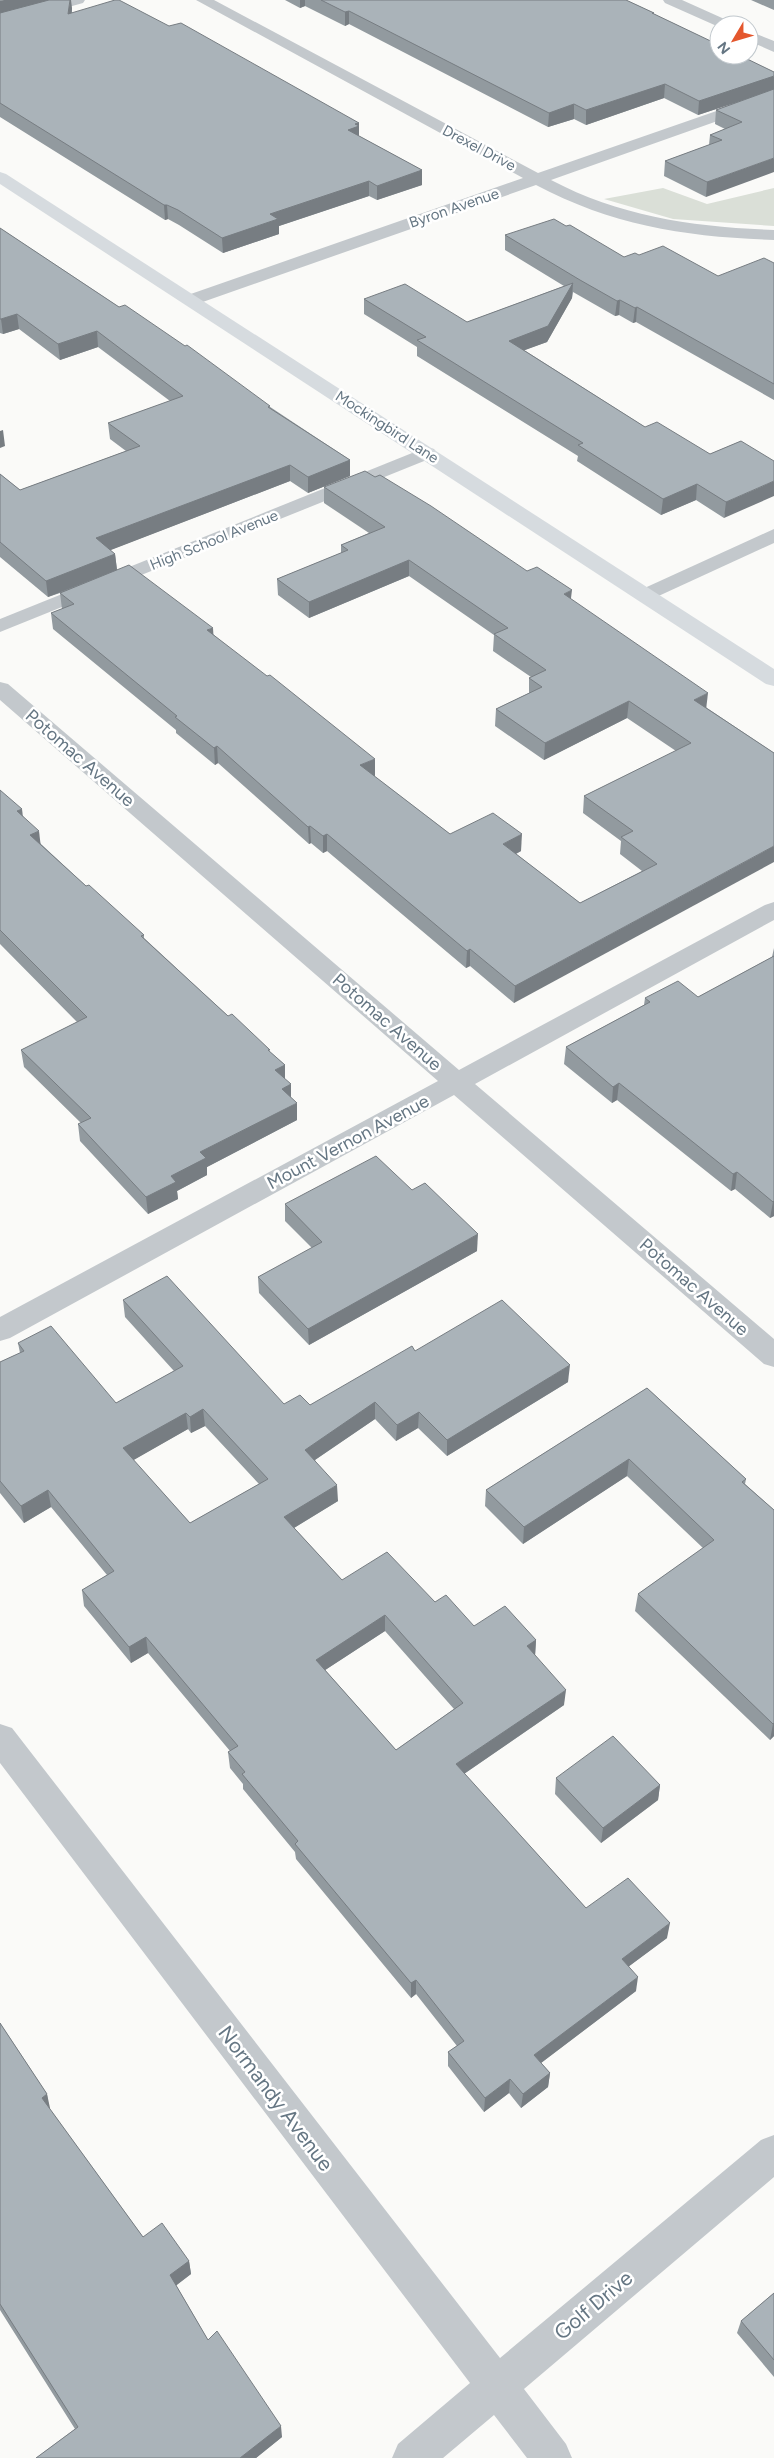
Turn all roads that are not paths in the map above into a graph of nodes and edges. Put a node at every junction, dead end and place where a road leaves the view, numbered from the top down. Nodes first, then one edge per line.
1 (78, 0) edge
2 (203, 0) edge
3 (670, 0) edge
4 (709, 17) edge
5 (0, 22) edge
6 (759, 39) edge
7 (774, 46) edge
8 (774, 96) edge
9 (0, 177) edge
10 (538, 179) junction
11 (774, 235) edge
12 (191, 300) junction
13 (427, 453) junction
14 (774, 535) edge
15 (644, 594) junction
16 (0, 626) edge
17 (774, 679) edge
18 (0, 689) edge
19 (774, 910) edge
20 (458, 1083) junction
21 (0, 1330) edge
22 (774, 1356) edge
23 (0, 1738) edge
24 (774, 2152) edge
25 (497, 2385) junction
26 (412, 2458) edge
27 (552, 2458) edge

1 - 5 street
2 - 10 street, Drexel Drive
3 - 4 street
6 - 7 street
8 - 10 street, Byron Avenue
9 - 12 main road, Mockingbird Lane
10 - 11 street, Drexel Drive
10 - 12 street, Byron Avenue
12 - 13 main road, Mockingbird Lane
13 - 15 main road, Mockingbird Lane
13 - 16 street, High School Avenue
14 - 15 street
15 - 17 main road, Mockingbird Lane
18 - 20 street, Potomac Avenue
19 - 20 street, Mount Vernon Avenue
20 - 21 street, Mount Vernon Avenue
20 - 22 street, Potomac Avenue
23 - 25 street, Normandy Avenue
24 - 25 street, Golf Drive
25 - 26 street, Golf Drive
25 - 27 street, Normandy Avenue

